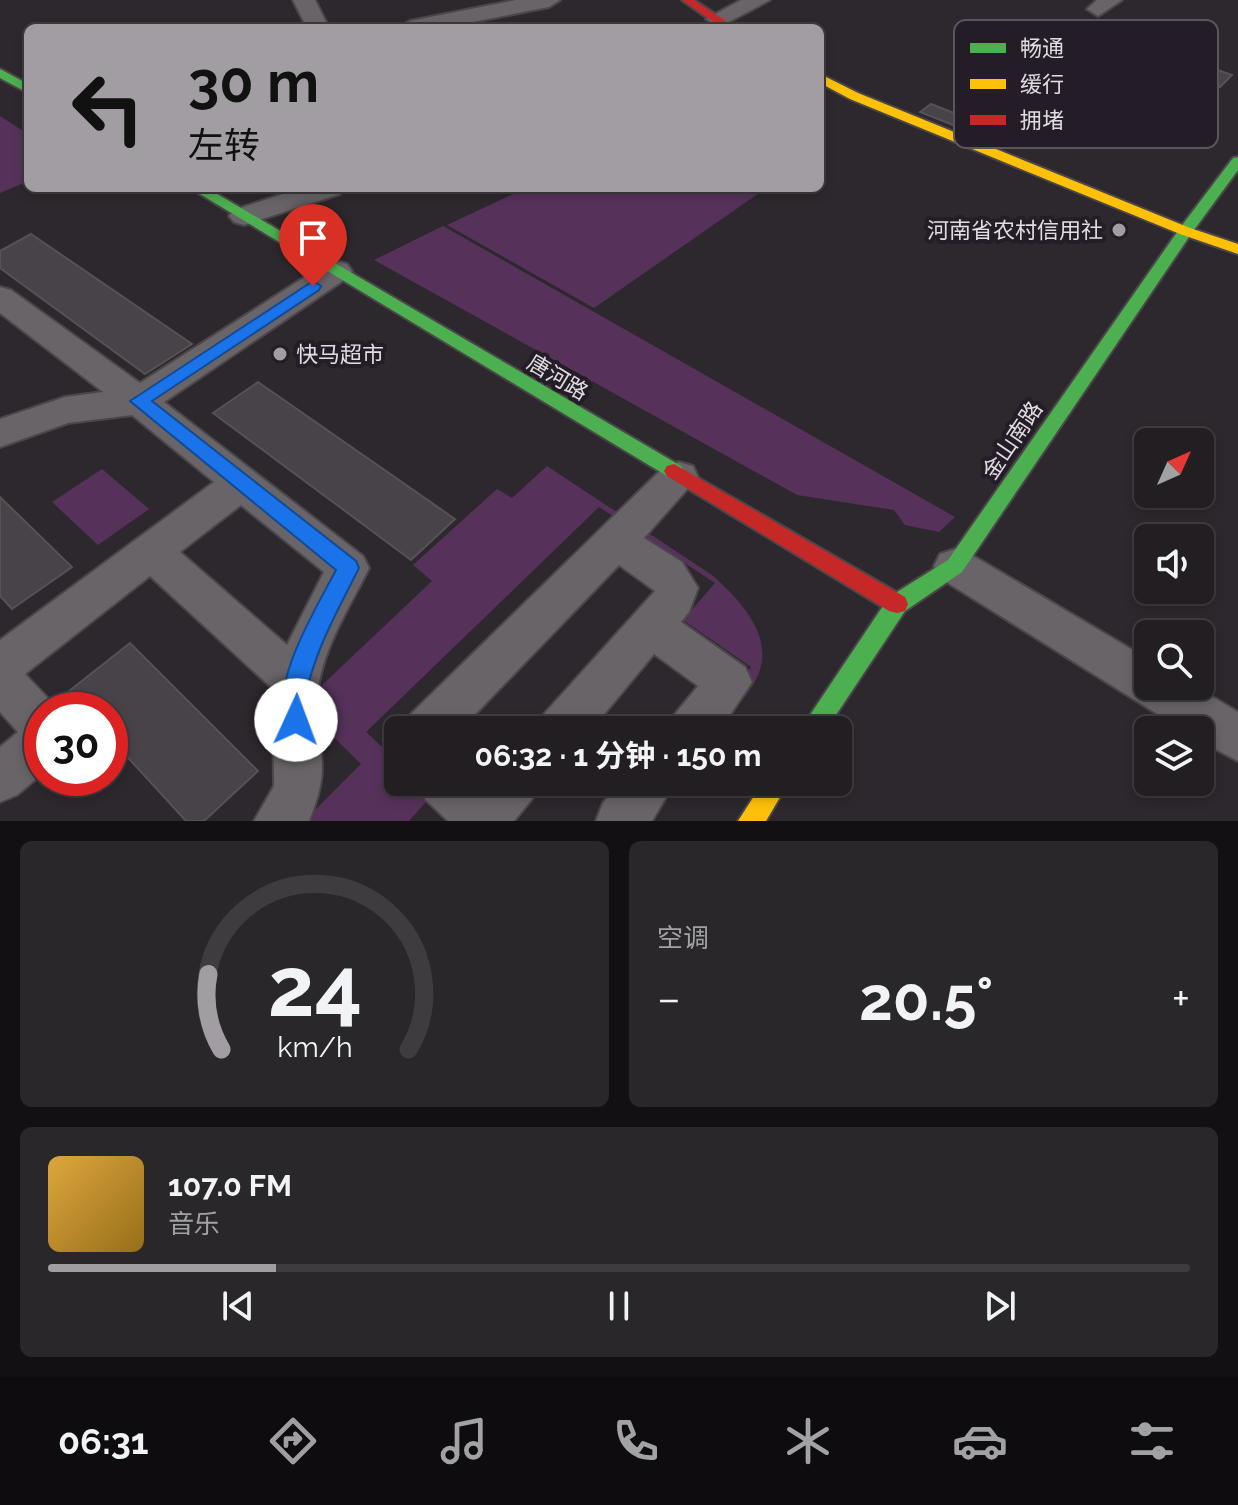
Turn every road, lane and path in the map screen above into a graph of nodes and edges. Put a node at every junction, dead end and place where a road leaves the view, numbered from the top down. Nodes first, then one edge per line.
1 (304, 0) edge
2 (549, 0) edge
3 (687, 0) edge
4 (759, 0) edge
5 (316, 24) edge
6 (430, 24) edge
7 (724, 24) edge
8 (0, 73) edge
9 (824, 80) edge
10 (24, 87) edge
11 (954, 137) edge
12 (981, 148) edge
13 (1238, 161) edge
14 (204, 192) edge
15 (318, 192) edge
16 (244, 216) junction
17 (1185, 231) junction
18 (1238, 249) edge
19 (328, 267) junction
20 (0, 297) edge
21 (232, 319) dead end
22 (139, 401) junction
23 (0, 433) edge
24 (679, 477) junction
25 (243, 482) junction
26 (616, 541) junction
27 (151, 551) junction
28 (955, 566) junction
29 (897, 604) junction
30 (651, 626) junction
31 (0, 666) edge
32 (1134, 675) edge
33 (0, 679) edge
34 (297, 682) junction
35 (1175, 700) edge
36 (24, 705) edge
37 (442, 716) edge
38 (573, 716) edge
39 (703, 716) edge
40 (821, 716) edge
41 (1238, 738) edge
42 (24, 758) edge
43 (0, 778) edge
44 (457, 796) edge
45 (503, 796) edge
46 (640, 796) edge
47 (768, 796) edge
48 (482, 820) edge
49 (279, 821) edge
50 (621, 821) edge
51 (751, 821) edge

1 - 5 street
2 - 6 street
3 - 7 street
4 - 7 street
8 - 10 street
9 - 11 street
12 - 17 street
13 - 17 street, 金山南路
14 - 16 street, 唐河路
15 - 16 street
16 - 19 street, 唐河路
17 - 18 street
17 - 28 street, 金山南路
19 - 21 street
19 - 22 street
19 - 24 street, 唐河路
20 - 22 street
22 - 23 street
22 - 25 street
24 - 26 street
24 - 29 street, 唐河路
25 - 27 street
25 - 34 street
26 - 30 street
26 - 37 street
27 - 31 street
27 - 34 street
28 - 29 street, 金山南路
28 - 32 street
29 - 40 street, 金山南路
30 - 38 street
30 - 39 street
33 - 36 street
34 - 49 street
35 - 41 street
42 - 43 street
44 - 48 street
45 - 48 street
46 - 50 street
47 - 51 street

